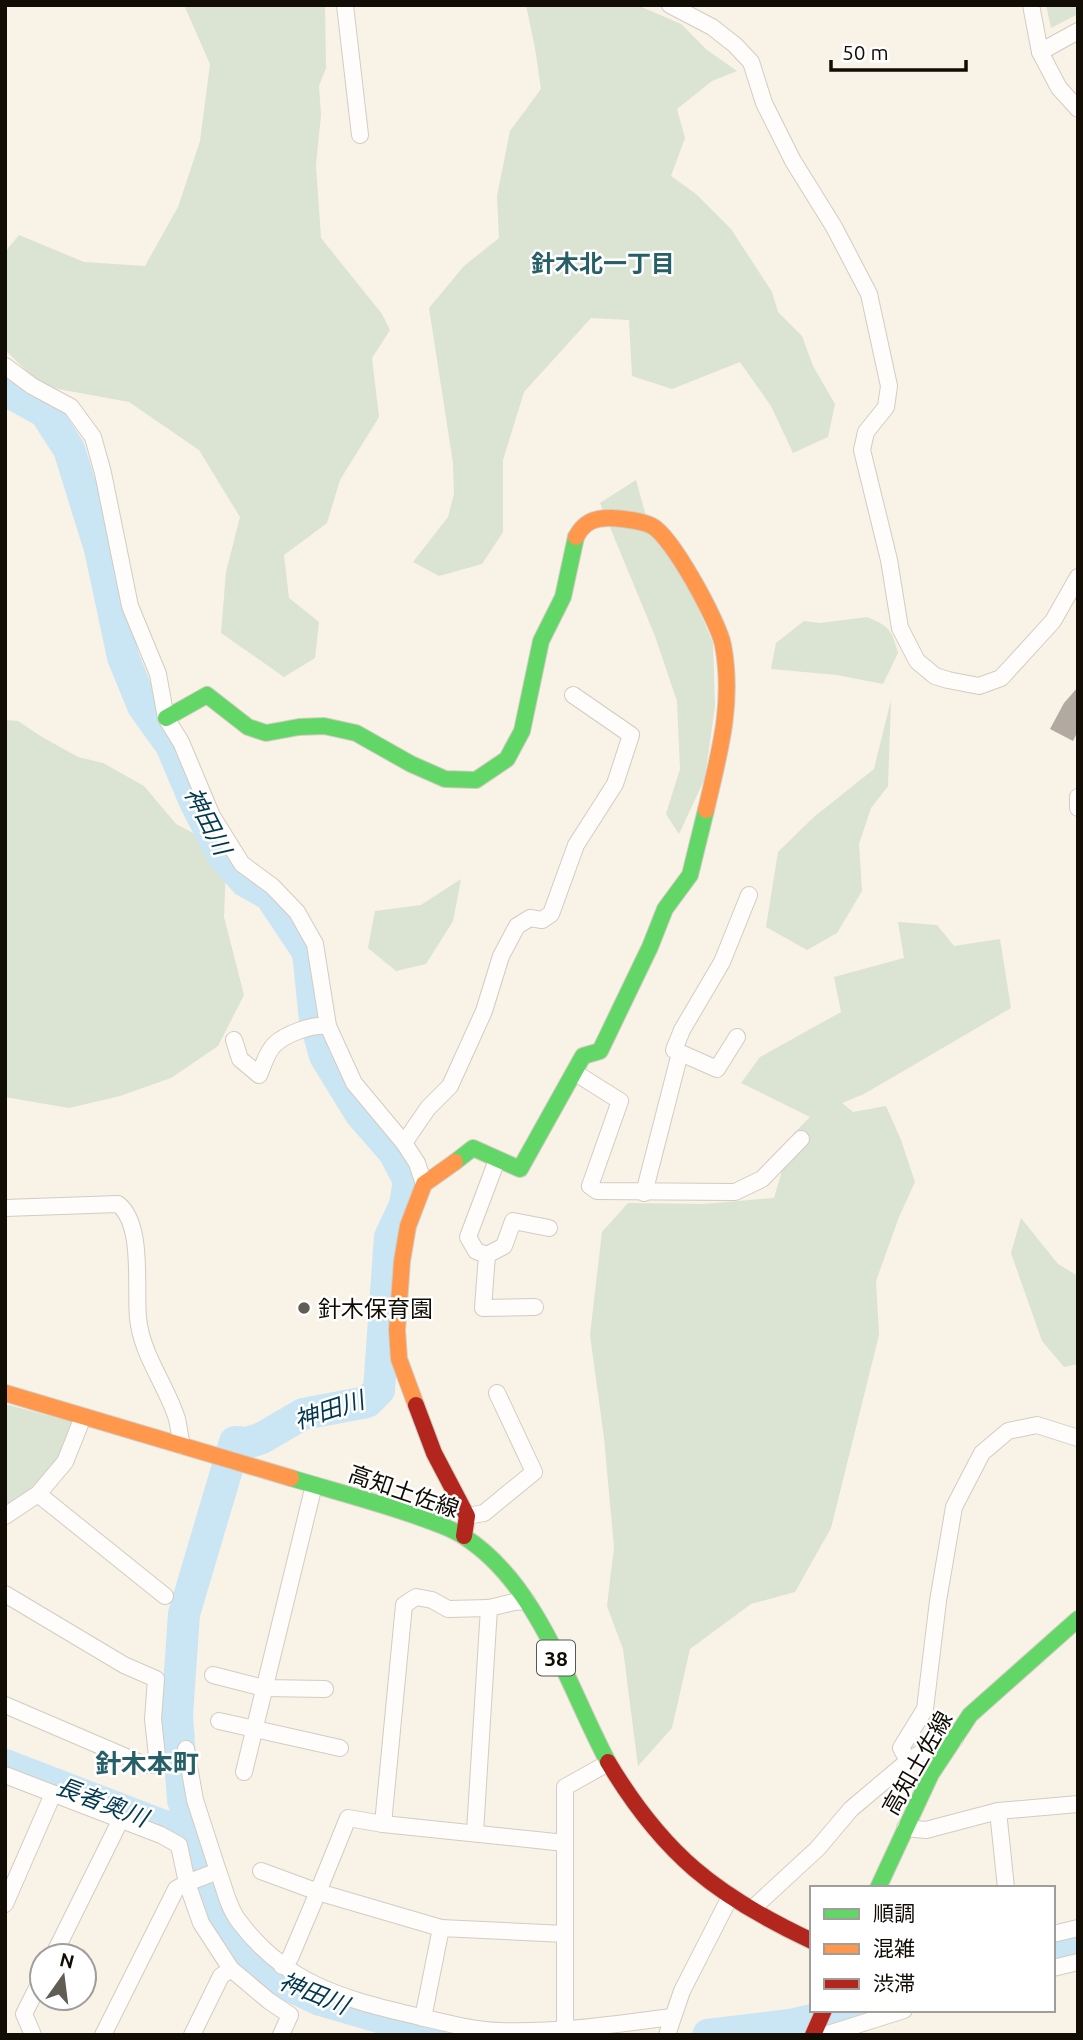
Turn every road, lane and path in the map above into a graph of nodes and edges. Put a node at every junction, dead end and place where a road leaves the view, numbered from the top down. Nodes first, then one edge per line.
1 (345, 5) edge
2 (670, 5) edge
3 (1031, 5) edge
4 (1078, 31) edge
5 (1040, 52) junction
6 (1078, 109) edge
7 (360, 135) dead end
8 (5, 366) edge
9 (1078, 577) edge
10 (573, 695) dead end
11 (166, 718) junction
12 (1078, 797) edge
13 (1078, 808) edge
14 (749, 895) dead end
15 (328, 1026) junction
16 (737, 1037) dead end
17 (234, 1040) dead end
18 (680, 1054) junction
19 (574, 1072) junction
20 (801, 1139) dead end
21 (404, 1143) junction
22 (497, 1160) junction
23 (424, 1184) junction
24 (644, 1193) junction
25 (5, 1208) edge
26 (549, 1228) dead end
27 (486, 1255) junction
28 (535, 1307) dead end
29 (5, 1393) edge
30 (497, 1393) dead end
31 (83, 1416) junction
32 (1078, 1438) edge
33 (182, 1446) junction
34 (314, 1485) junction
35 (38, 1494) junction
36 (467, 1516) junction
37 (5, 1517) edge
38 (464, 1536) junction
39 (5, 1594) edge
40 (166, 1596) dead end
41 (527, 1601) junction
42 (489, 1608) junction
43 (1078, 1619) edge
44 (214, 1675) dead end
45 (264, 1688) junction
46 (325, 1689) dead end
47 (5, 1705) edge
48 (219, 1721) dead end
49 (254, 1729) junction
50 (955, 1739) junction
51 (340, 1748) dead end
52 (186, 1749) dead end
53 (908, 1761) junction
54 (608, 1763) junction
55 (244, 1772) dead end
56 (5, 1775) edge
57 (53, 1794) junction
58 (1078, 1804) edge
59 (998, 1811) junction
60 (121, 1819) junction
61 (383, 1824) junction
62 (905, 1828) junction
63 (475, 1832) junction
64 (565, 1843) junction
65 (261, 1871) dead end
66 (215, 1872) junction
67 (191, 1881) junction
68 (879, 1886) edge
69 (1006, 1886) edge
70 (318, 1892) junction
71 (730, 1897) junction
72 (5, 1904) edge
73 (752, 1909) junction
74 (441, 1928) junction
75 (1078, 1928) edge
76 (565, 1934) junction
77 (1055, 1934) edge
78 (810, 1940) edge
79 (60, 1942) edge
80 (1078, 1962) edge
81 (282, 1966) junction
82 (1055, 1968) edge
83 (231, 1969) junction
84 (28, 2006) edge
85 (823, 2012) edge
86 (897, 2012) edge
87 (424, 2018) junction
88 (669, 2027) edge
89 (565, 2028) junction
90 (818, 2033) edge
91 (33, 2035) edge
92 (103, 2035) edge
93 (192, 2035) edge
94 (281, 2035) edge

1 - 7 street
2 - 9 street
3 - 5 street
4 - 5 street
5 - 6 street
8 - 11 street
10 - 21 street
11 - 15 street
11 - 19 street
12 - 13 street
14 - 18 street
15 - 17 street
15 - 21 street
16 - 18 street
18 - 24 street
19 - 22 street
19 - 24 street
20 - 24 street
21 - 23 street
22 - 23 street
22 - 27 street
23 - 36 street
25 - 33 street
26 - 27 street
27 - 28 street
29 - 31 street, 高知土佐線 / 38
30 - 36 street
31 - 33 street, 高知土佐線 / 38
31 - 35 street
32 - 53 street
33 - 34 street, 高知土佐線 / 38
34 - 38 street, 高知土佐線 / 38
34 - 45 street
35 - 37 street
35 - 40 street
36 - 38 street
38 - 41 street, 高知土佐線 / 38
39 - 47 street
41 - 42 street
41 - 54 street, 高知土佐線 / 38
42 - 61 street
42 - 63 street
43 - 50 street, 高知土佐線
44 - 45 street
45 - 46 street
45 - 49 street
48 - 49 street
49 - 51 street
49 - 55 street
50 - 53 street
50 - 62 street, 高知土佐線
52 - 66 street
53 - 73 street
54 - 64 street
54 - 71 street, 高知土佐線 / 38
56 - 57 street
57 - 60 street
57 - 72 street
58 - 59 street
59 - 62 street
59 - 69 street
60 - 67 street
60 - 79 street
61 - 63 street
61 - 70 street
62 - 68 street, 高知土佐線
63 - 64 street
64 - 76 street
65 - 70 street
66 - 67 street
66 - 81 street
67 - 83 street
67 - 92 street
70 - 74 street
70 - 81 street
71 - 73 street, 高知土佐線 / 38
71 - 88 street
73 - 78 street, 高知土佐線 / 38
74 - 76 street
74 - 87 street
75 - 77 street
76 - 89 street
80 - 82 street
81 - 87 street
83 - 93 street
83 - 94 street
84 - 91 street
85 - 90 street
86 - 90 street
87 - 89 street
88 - 89 street

